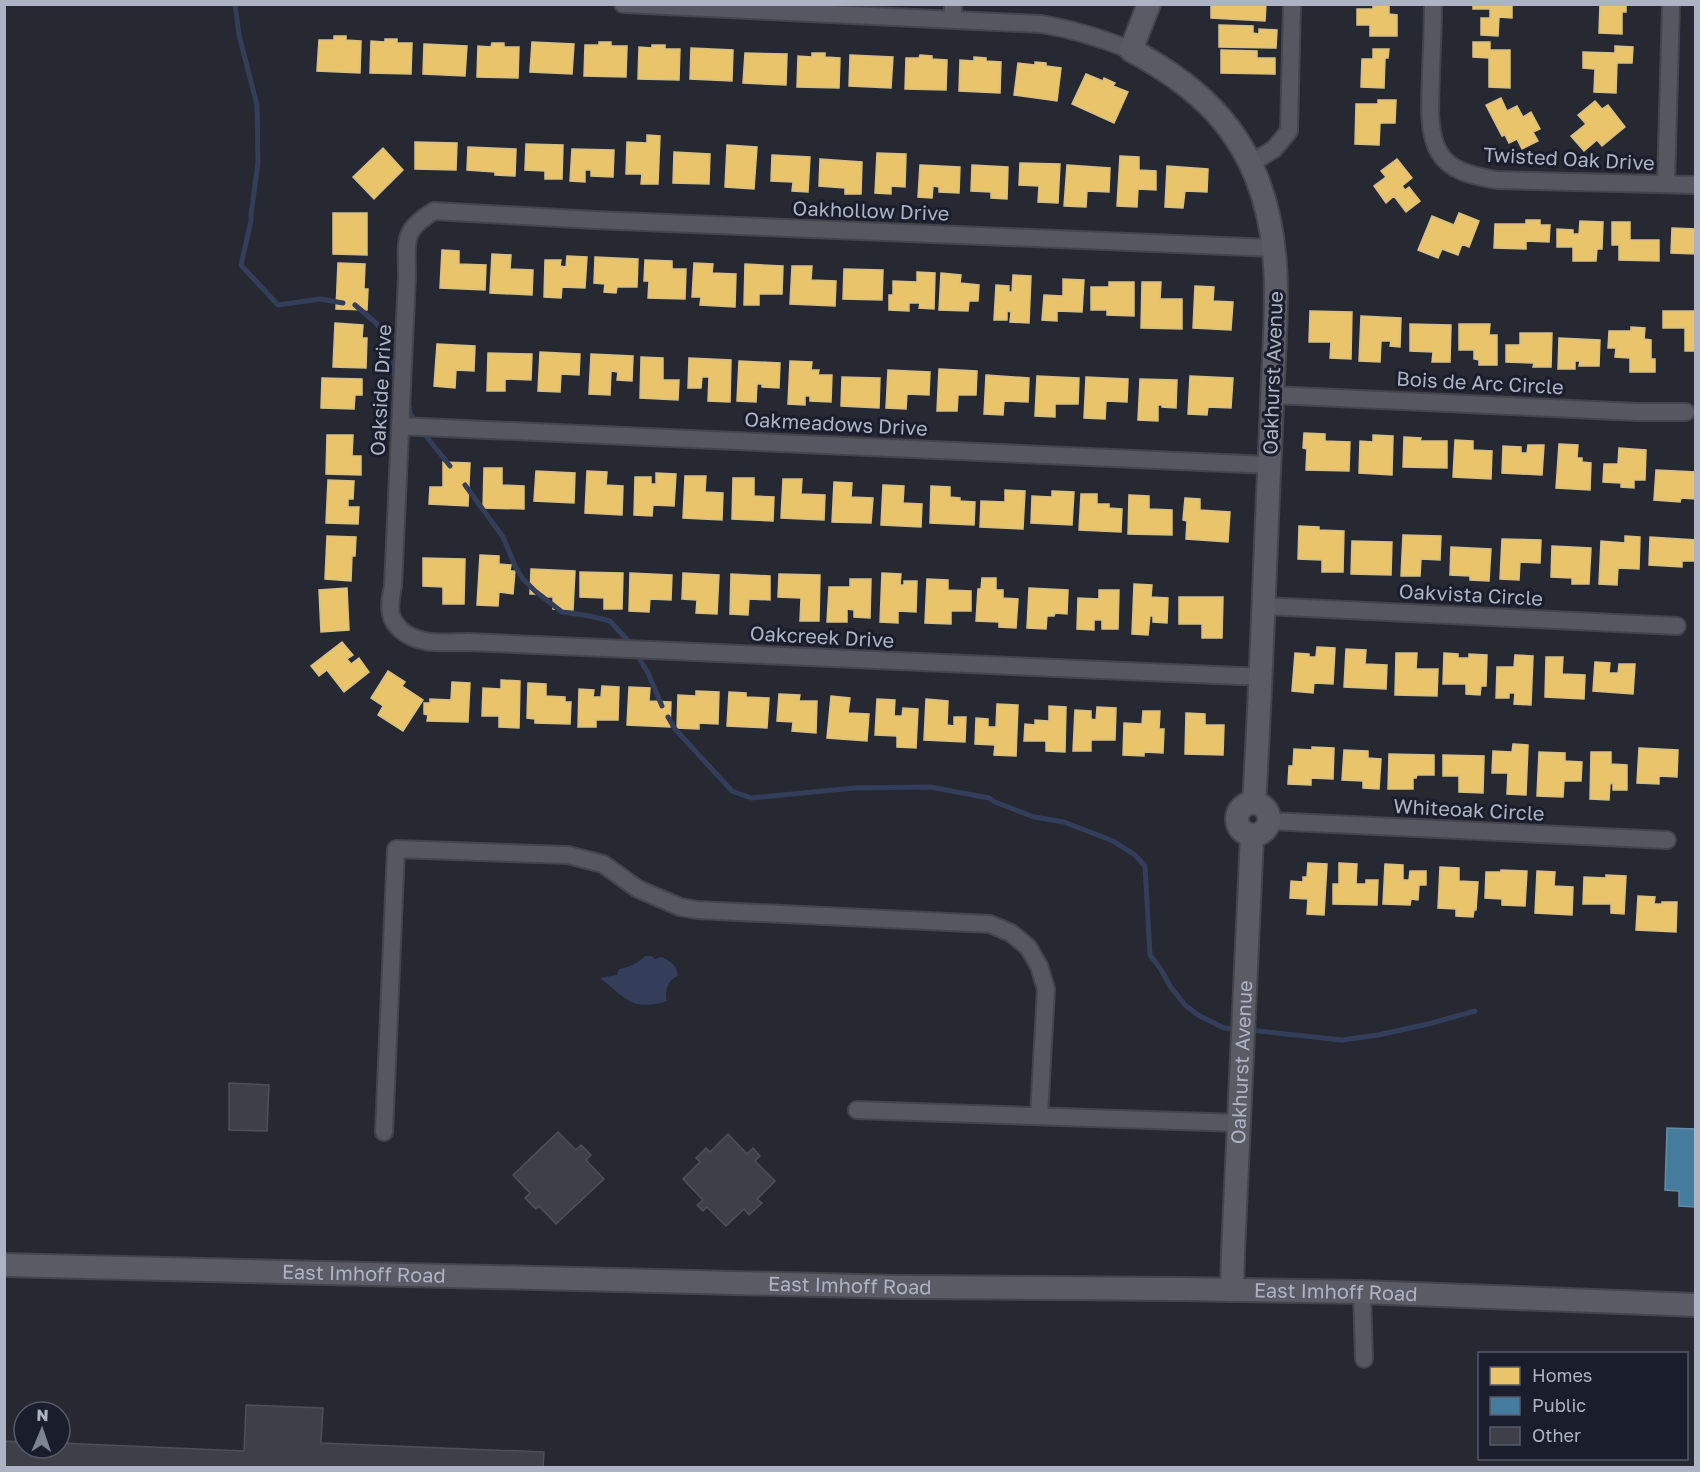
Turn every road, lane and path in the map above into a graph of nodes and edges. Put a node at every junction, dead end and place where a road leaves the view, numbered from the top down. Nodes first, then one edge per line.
1 (623, 4) edge
2 (1149, 4) edge
3 (1292, 4) edge
4 (1433, 4) edge
5 (1671, 4) edge
6 (953, 12) edge
7 (1131, 50) junction
8 (1250, 164) junction
9 (1666, 184) junction
10 (1695, 185) edge
11 (466, 213) joint
12 (1274, 248) junction
13 (1273, 395) junction
14 (1686, 412) dead end
15 (402, 424) junction
16 (1269, 465) junction
17 (1264, 606) junction
18 (391, 616) joint
19 (1677, 626) dead end
20 (1262, 677) junction
21 (1254, 803) junction
22 (1261, 829) junction
23 (1667, 840) dead end
24 (857, 1110) dead end
25 (1040, 1116) junction
26 (1239, 1123) junction
27 (384, 1132) dead end
28 (4, 1265) edge
29 (1232, 1290) junction
30 (1362, 1292) junction
31 (1695, 1305) edge
32 (1364, 1359) dead end

1 - 6 street
2 - 7 main road
3 - 8 street
4 - 9 street, Twisted Oak Drive
5 - 9 street
6 - 7 street
7 - 8 main road, Oakhurst Avenue
8 - 12 main road, Oakhurst Avenue
9 - 10 street, Twisted Oak Drive
11 - 12 street, Oakhollow Drive
11 - 15 street, Oakside Drive
12 - 13 main road, Oakhurst Avenue
13 - 14 street, Bois de Arc Circle
13 - 16 main road, Oakhurst Avenue
15 - 16 street, Oakmeadows Drive
15 - 18 street, Oakside Drive
16 - 17 main road, Oakhurst Avenue
17 - 19 street, Oakvista Circle
17 - 20 main road, Oakhurst Avenue
18 - 20 street, Oakcreek Drive
20 - 21 main road, Oakhurst Avenue
21 - 22 main road
21 - 22 main road
22 - 23 street, Whiteoak Circle
22 - 26 main road, Oakhurst Avenue
24 - 25 street
25 - 26 street
25 - 27 street
26 - 29 main road, Oakhurst Avenue
28 - 29 main road, East Imhoff Road
29 - 30 main road, East Imhoff Road
30 - 31 main road, East Imhoff Road
30 - 32 street

